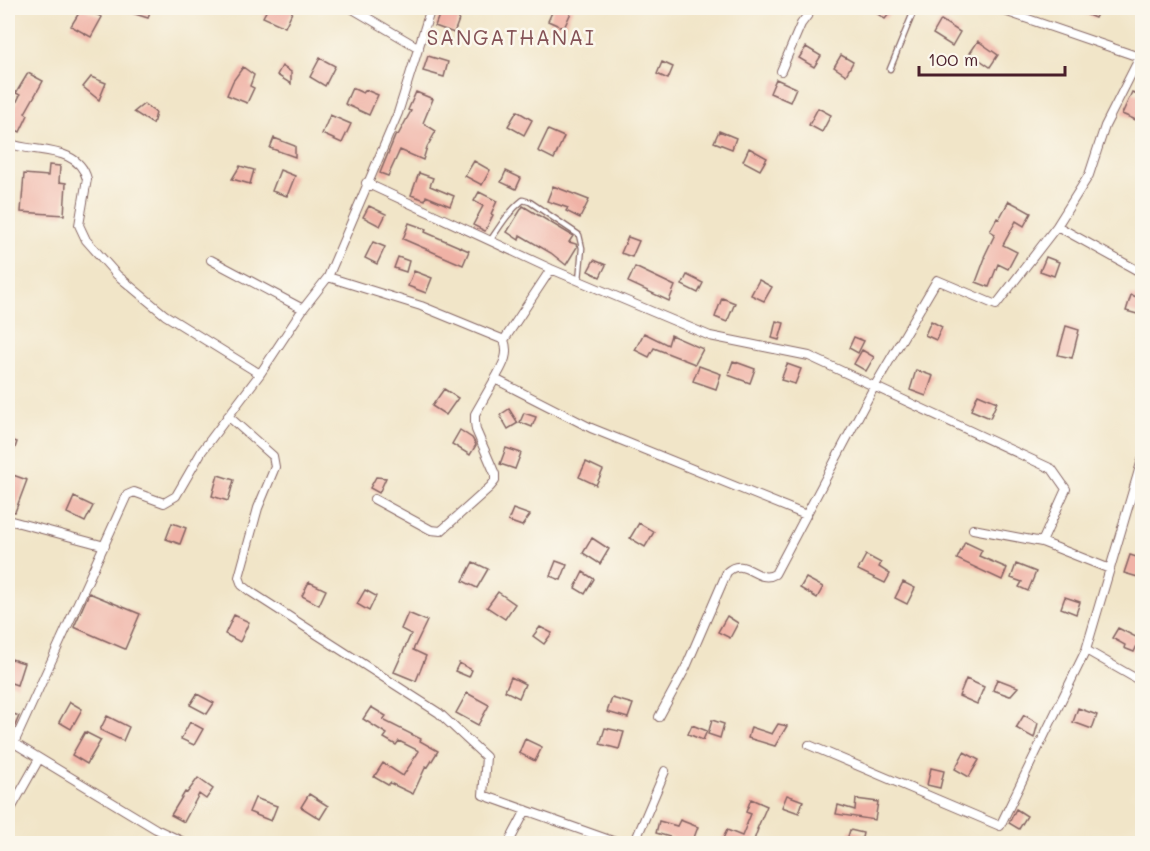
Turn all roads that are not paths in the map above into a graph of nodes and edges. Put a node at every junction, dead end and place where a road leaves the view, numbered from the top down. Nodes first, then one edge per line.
1 (351, 8) edge
2 (431, 8) edge
3 (813, 8) edge
4 (915, 8) edge
5 (996, 8) edge
6 (419, 48) junction
7 (1142, 56) edge
8 (890, 69) dead end
9 (781, 71) dead end
10 (8, 143) edge
11 (366, 183) junction
12 (1057, 226) junction
13 (490, 241) junction
14 (211, 260) dead end
15 (551, 269) junction
16 (1143, 273) edge
17 (328, 277) junction
18 (579, 280) junction
19 (303, 309) junction
20 (504, 340) junction
21 (260, 374) junction
22 (495, 379) junction
23 (874, 387) junction
24 (228, 416) junction
25 (1143, 460) edge
26 (374, 499) dead end
27 (806, 515) junction
28 (8, 520) edge
29 (973, 529) dead end
30 (1042, 542) junction
31 (105, 546) junction
32 (1110, 569) junction
33 (1086, 650) junction
34 (1143, 682) edge
35 (659, 717) dead end
36 (809, 746) dead end
37 (39, 759) junction
38 (665, 771) dead end
39 (526, 810) junction
40 (8, 814) edge
41 (188, 843) edge
42 (508, 843) edge
43 (621, 843) edge
44 (634, 843) edge

1 - 6 street
2 - 6 street
3 - 9 street
4 - 8 lane
5 - 7 street
6 - 11 street
7 - 12 street
10 - 21 street
11 - 13 street
11 - 17 street
12 - 16 street
12 - 23 street
13 - 15 street
13 - 18 lane
14 - 19 street
15 - 18 street
15 - 20 street
17 - 19 street
17 - 20 street
18 - 23 street
19 - 21 street
20 - 22 street
21 - 24 street
22 - 26 street
22 - 27 street
23 - 27 street
23 - 30 street
24 - 31 street
24 - 39 street
25 - 32 street
27 - 35 street
28 - 31 street
29 - 30 street
30 - 32 street
31 - 37 street
32 - 33 street
33 - 34 street
33 - 36 street
37 - 40 street
37 - 41 street
38 - 44 street
39 - 42 street
39 - 43 street

